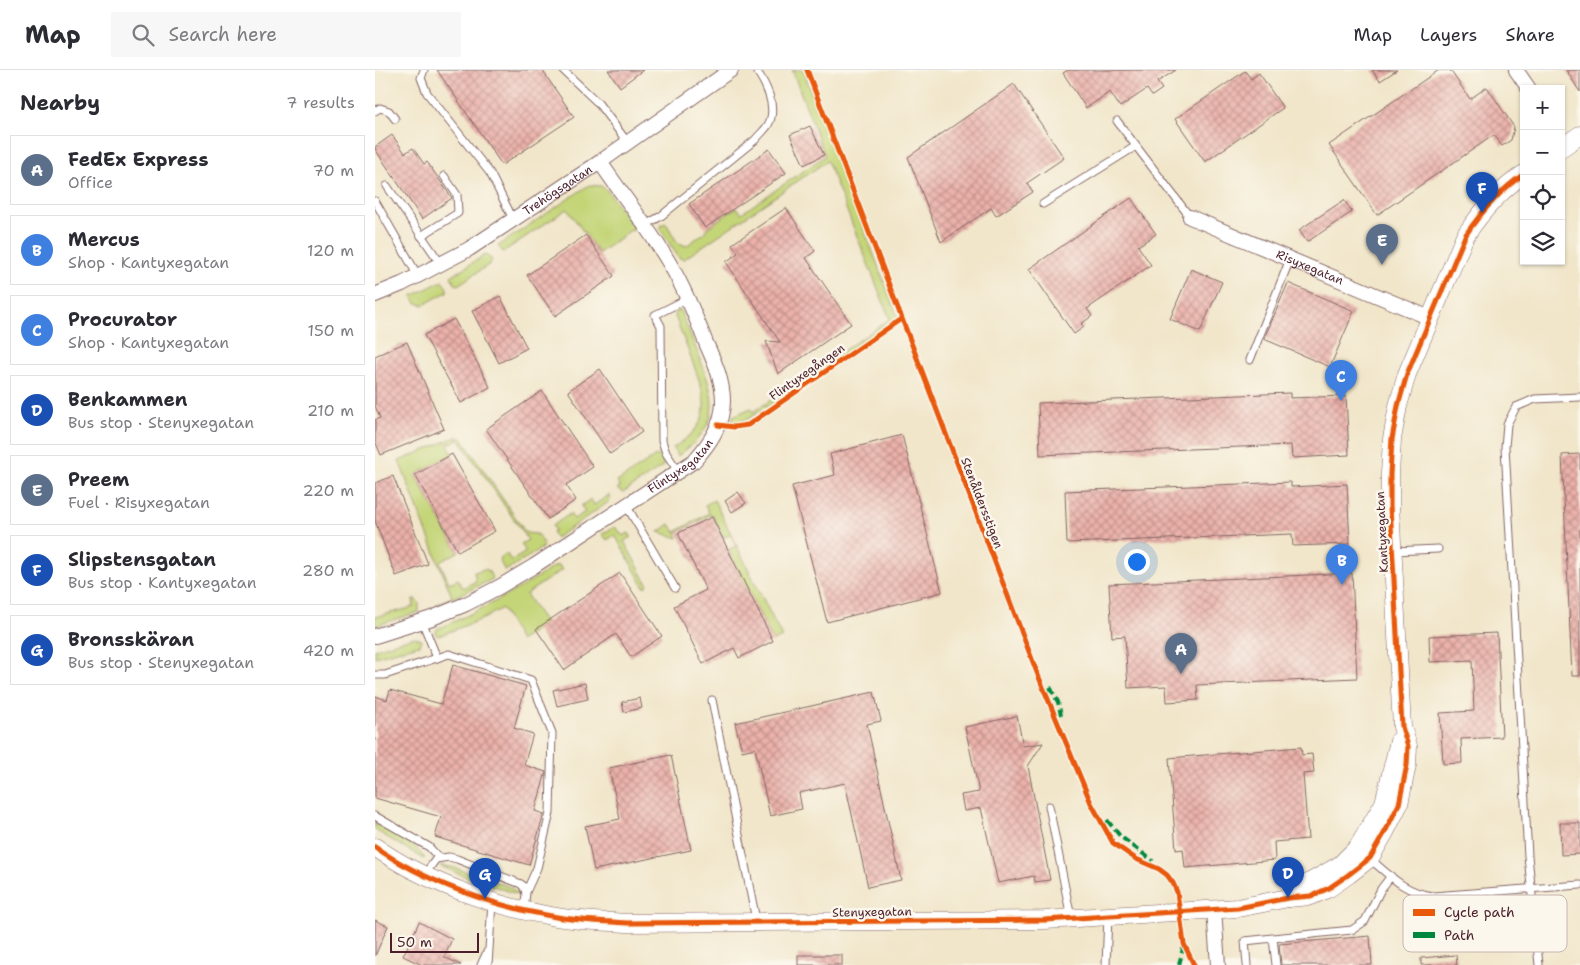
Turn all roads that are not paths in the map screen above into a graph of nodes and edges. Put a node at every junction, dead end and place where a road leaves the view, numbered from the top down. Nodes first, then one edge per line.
1 (423, 70) edge
2 (563, 70) edge
3 (731, 70) edge
4 (755, 70) edge
5 (1516, 70) edge
6 (1526, 85) edge
7 (375, 110) edge
8 (395, 119) dead end
9 (1117, 122) dead end
10 (628, 142) junction
11 (1136, 146) junction
12 (600, 162) junction
13 (1522, 175) edge
14 (444, 176) dead end
15 (387, 186) dead end
16 (375, 202) edge
17 (1043, 204) dead end
18 (1190, 217) joint
19 (513, 219) junction
20 (644, 226) junction
21 (421, 236) junction
22 (1290, 259) junction
23 (441, 264) junction
24 (418, 276) junction
25 (375, 295) edge
26 (687, 298) junction
27 (1429, 318) junction
28 (1250, 360) dead end
29 (1580, 397) edge
30 (678, 471) junction
31 (626, 505) junction
32 (1438, 549) dead end
33 (1393, 551) junction
34 (675, 588) dead end
35 (422, 621) junction
36 (375, 636) edge
37 (437, 658) junction
38 (375, 675) edge
39 (712, 700) dead end
40 (1049, 806) dead end
41 (375, 816) edge
42 (375, 847) edge
43 (1364, 852) junction
44 (439, 858) junction
45 (425, 874) junction
46 (1391, 876) junction
47 (1580, 885) edge
48 (1533, 889) junction
49 (526, 892) junction
50 (1421, 895) edge
51 (1447, 895) edge
52 (1533, 895) edge
53 (492, 901) junction
54 (523, 910) junction
55 (1214, 910) junction
56 (1108, 916) junction
57 (1071, 918) junction
58 (756, 923) junction
59 (1273, 938) junction
60 (489, 947) junction
61 (1538, 952) edge
62 (481, 965) edge
63 (488, 965) edge
64 (1106, 965) edge
65 (1218, 965) edge
66 (1247, 965) edge
67 (1276, 965) edge
68 (1539, 965) edge

1 - 19 lane
2 - 10 lane
3 - 10 street, Trehögsgatan
4 - 20 lane
5 - 6 street
7 - 8 lane
9 - 11 lane
10 - 12 street, Trehögsgatan
11 - 17 lane
11 - 18 lane
12 - 19 street, Trehögsgatan
12 - 20 street, Flintyxegatan
13 - 27 street, Kantyxegatan
14 - 21 lane
15 - 21 lane
16 - 24 lane
18 - 22 street, Risyxegatan
19 - 23 street, Trehögsgatan
20 - 26 street, Flintyxegatan
21 - 23 lane
22 - 27 street, Risyxegatan
22 - 28 lane
23 - 24 street, Trehögsgatan
24 - 25 street, Trehögsgatan
26 - 30 street, Flintyxegatan
26 - 30 lane
27 - 33 street, Kantyxegatan
29 - 48 lane
30 - 31 street, Flintyxegatan
31 - 34 lane
31 - 35 street, Flintyxegatan
32 - 33 lane
33 - 43 street, Kantyxegatan
35 - 36 street, Flintyxegatan
35 - 37 lane
37 - 38 lane
37 - 49 lane
39 - 58 lane
40 - 57 lane
41 - 44 lane
42 - 45 street, Stenyxegatan
43 - 46 lane
43 - 55 street, Stenyxegatan
44 - 45 lane
44 - 49 lane
45 - 53 street, Stenyxegatan
46 - 50 lane
46 - 59 lane
47 - 48 lane
48 - 51 lane
48 - 52 lane
49 - 54 lane
53 - 54 street, Stenyxegatan
53 - 60 lane
54 - 58 street, Stenyxegatan
55 - 56 street, Stenyxegatan
55 - 65 street
56 - 57 street, Stenyxegatan
56 - 64 lane
57 - 58 street, Stenyxegatan
59 - 66 lane
59 - 67 lane
60 - 62 lane
60 - 63 lane
61 - 68 lane

